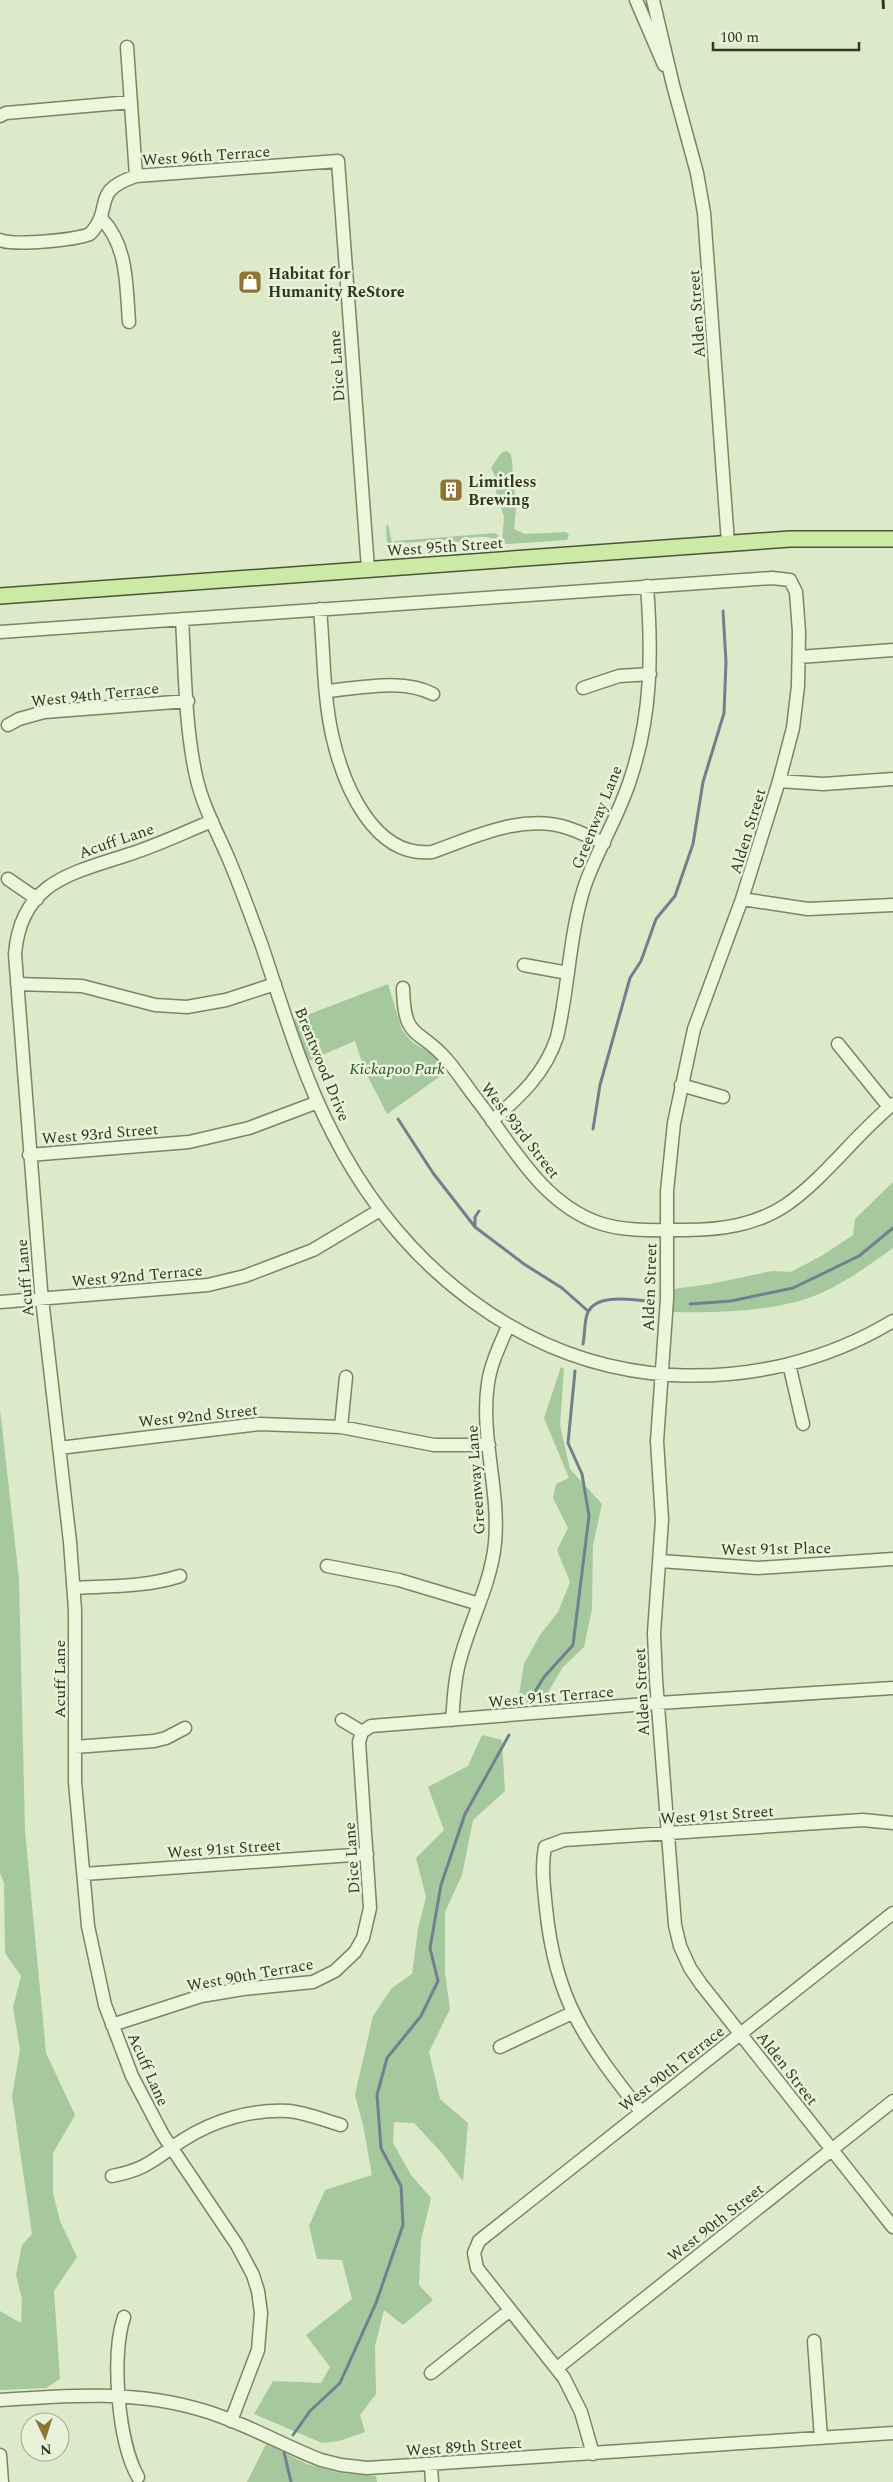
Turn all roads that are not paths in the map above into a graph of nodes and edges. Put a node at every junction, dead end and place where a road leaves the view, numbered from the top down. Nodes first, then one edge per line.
1 (636, 0) edge
2 (653, 0) edge
3 (127, 47) dead end
4 (673, 85) junction
5 (131, 102) junction
6 (0, 116) edge
7 (338, 161) joint
8 (136, 176) junction
9 (101, 218) junction
10 (0, 240) edge
11 (129, 322) dead end
12 (893, 539) edge
13 (728, 543) junction
14 (368, 569) junction
15 (647, 586) junction
16 (0, 596) edge
17 (320, 609) junction
18 (182, 619) junction
19 (0, 632) edge
20 (893, 650) edge
21 (799, 657) junction
22 (650, 674) junction
23 (583, 688) dead end
24 (327, 691) junction
25 (433, 694) dead end
26 (188, 701) junction
27 (8, 725) dead end
28 (893, 779) edge
29 (779, 781) junction
30 (212, 820) junction
31 (604, 843) junction
32 (8, 879) dead end
33 (37, 899) junction
34 (742, 899) junction
35 (893, 905) edge
36 (524, 965) dead end
37 (568, 973) junction
38 (17, 984) junction
39 (274, 984) junction
40 (403, 988) dead end
41 (838, 1044) dead end
42 (681, 1084) junction
43 (723, 1097) dead end
44 (318, 1102) junction
45 (891, 1106) edge
46 (492, 1121) junction
47 (29, 1155) junction
48 (380, 1210) junction
49 (666, 1230) junction
50 (42, 1300) junction
51 (0, 1302) edge
52 (893, 1320) edge
53 (508, 1326) junction
54 (789, 1364) junction
55 (660, 1374) junction
56 (346, 1377) dead end
57 (803, 1424) dead end
58 (341, 1427) junction
59 (489, 1445) junction
60 (59, 1448) junction
61 (893, 1559) edge
62 (660, 1561) junction
63 (327, 1566) dead end
64 (180, 1576) dead end
65 (74, 1588) junction
66 (479, 1604) junction
67 (893, 1688) edge
68 (658, 1703) junction
69 (342, 1720) dead end
70 (452, 1720) junction
71 (185, 1728) dead end
72 (362, 1732) junction
73 (75, 1747) junction
74 (893, 1823) edge
75 (667, 1833) junction
76 (367, 1854) junction
77 (84, 1874) junction
78 (893, 1913) edge
79 (335, 1971) joint
80 (572, 2013) junction
81 (112, 2026) junction
82 (741, 2034) junction
83 (500, 2047) dead end
84 (893, 2101) edge
85 (641, 2112) junction
86 (341, 2125) dead end
87 (172, 2148) junction
88 (832, 2149) junction
89 (112, 2176) dead end
90 (893, 2227) edge
91 (509, 2311) junction
92 (124, 2317) dead end
93 (814, 2340) dead end
94 (556, 2368) junction
95 (432, 2373) dead end
96 (120, 2396) junction
97 (0, 2400) edge
98 (231, 2421) junction
99 (893, 2433) edge
100 (821, 2438) junction
101 (594, 2454) junction
102 (0, 2455) edge
103 (431, 2465) junction
104 (138, 2477) dead end
105 (2, 2482) edge
106 (432, 2482) edge

1 - 4 street, Alden Street
2 - 4 street, Alden Street
3 - 5 street
4 - 13 street, Alden Street
5 - 6 street
5 - 8 street
7 - 8 street, West 96th Terrace
7 - 14 street, Dice Lane
8 - 9 street, West 96th Terrace
9 - 10 street
9 - 11 street
12 - 13 main road, West 95th Street
13 - 14 main road, West 95th Street
14 - 16 main road, West 95th Street
15 - 17 street
15 - 21 street, Alden Street
15 - 22 street, Greenway Lane
17 - 18 street
17 - 24 street
18 - 19 street
18 - 26 street, Brentwood Drive
20 - 21 street
21 - 29 street, Alden Street
22 - 23 street
22 - 31 street, Greenway Lane
24 - 25 street
24 - 31 street
26 - 27 street, West 94th Terrace
26 - 30 street, Brentwood Drive
28 - 29 street
29 - 34 street, Alden Street
30 - 33 street, Acuff Lane
30 - 39 street, Brentwood Drive
31 - 37 street, Greenway Lane
32 - 33 street
33 - 38 street, Acuff Lane
34 - 35 street
34 - 42 street, Alden Street
36 - 37 street
37 - 46 street, Greenway Lane
38 - 39 street
38 - 47 street, Acuff Lane
39 - 44 street, Brentwood Drive
40 - 46 street, West 93rd Street
41 - 45 street, West 93rd Street
42 - 43 street
42 - 49 street, Alden Street
44 - 47 street, West 93rd Street
44 - 48 street, Brentwood Drive
45 - 49 street, West 93rd Street
46 - 49 street, West 93rd Street
47 - 50 street, Acuff Lane
48 - 50 street, West 92nd Terrace
48 - 53 street, Brentwood Drive
49 - 55 street, Alden Street
50 - 51 street, West 92nd Terrace
50 - 60 street, Acuff Lane
52 - 54 street, Brentwood Drive
53 - 55 street, Brentwood Drive
53 - 59 street, Greenway Lane
54 - 55 street, Brentwood Drive
54 - 57 street
55 - 62 street, Alden Street
56 - 58 street
58 - 59 street, West 92nd Street
58 - 60 street, West 92nd Street
59 - 66 street, Greenway Lane
60 - 65 street, Acuff Lane
61 - 62 street, West 91st Place
62 - 68 street, Alden Street
63 - 66 street
64 - 65 street
65 - 73 street, Acuff Lane
66 - 70 street, Greenway Lane
67 - 68 street, West 91st Terrace
68 - 70 street, West 91st Terrace
68 - 75 street, Alden Street
69 - 72 street
70 - 72 street, West 91st Terrace
71 - 73 street
72 - 76 street, Dice Lane
73 - 77 street, Acuff Lane
74 - 75 street, West 91st Street
75 - 80 street, West 91st Street
75 - 82 street, Alden Street
76 - 77 street, West 91st Street
76 - 79 street, Dice Lane
77 - 81 street, Acuff Lane
78 - 82 street, West 90th Terrace
79 - 81 street, West 90th Terrace
80 - 83 street
80 - 85 street
81 - 87 street, Acuff Lane
82 - 85 street, West 90th Terrace
82 - 88 street, Alden Street
84 - 88 street, West 90th Street
85 - 91 street, West 90th Terrace
86 - 87 street
87 - 89 street
87 - 98 street, Acuff Lane
88 - 90 street, Alden Street
88 - 94 street, West 90th Street
91 - 94 street
91 - 95 street
92 - 96 street
93 - 100 street
94 - 101 street
96 - 97 street, West 89th Street
96 - 98 street, West 89th Street
96 - 104 street
98 - 103 street, West 89th Street
99 - 100 street, West 89th Street
100 - 101 street, West 89th Street
101 - 103 street, West 89th Street
102 - 105 street
103 - 106 street

